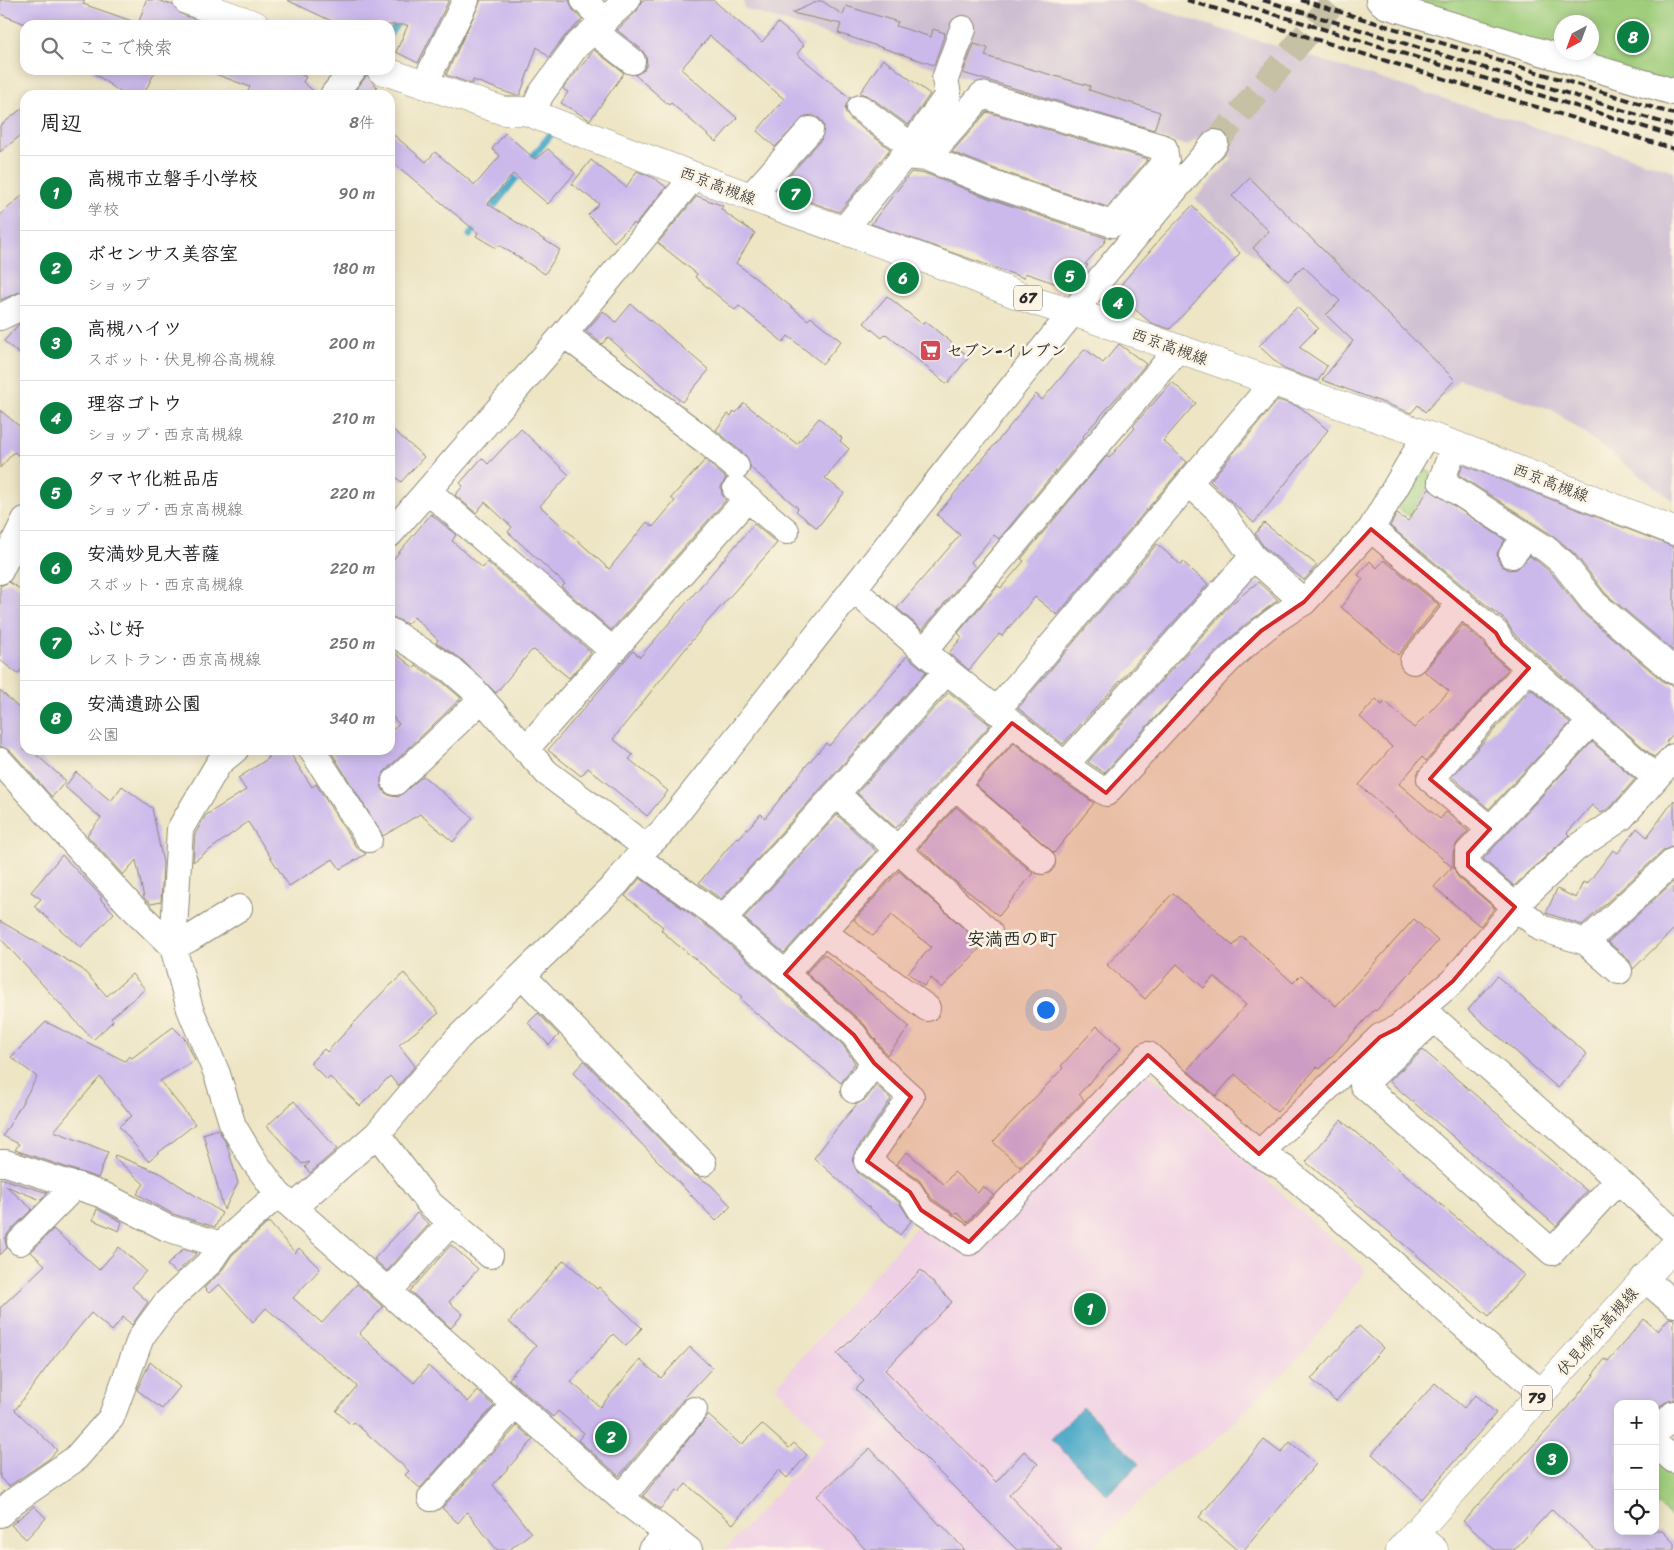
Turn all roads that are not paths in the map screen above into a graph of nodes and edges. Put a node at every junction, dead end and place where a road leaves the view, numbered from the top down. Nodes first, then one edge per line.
1 (187, 0) edge
2 (466, 0) edge
3 (584, 0) edge
4 (627, 0) edge
5 (1379, 0) edge
6 (241, 20) edge
7 (600, 27) junction
8 (964, 29) dead end
9 (632, 61) dead end
10 (395, 74) edge
11 (349, 75) edge
12 (425, 83) junction
13 (337, 90) edge
14 (1674, 92) edge
15 (860, 108) dead end
16 (532, 114) junction
17 (810, 130) dead end
18 (1215, 143) tunnel mouth
19 (914, 154) junction
20 (690, 181) dead end
21 (750, 197) junction
22 (842, 231) junction
23 (20, 307) edge
24 (1073, 312) junction
25 (0, 317) edge
26 (564, 334) junction
27 (1178, 349) junction
28 (1272, 383) junction
29 (1426, 435) junction
30 (1455, 445) junction
31 (1189, 483) junction
32 (740, 485) junction
33 (428, 491) junction
34 (395, 528) edge
35 (1371, 528) junction
36 (20, 530) edge
37 (1674, 531) edge
38 (786, 532) dead end
39 (1253, 557) junction
40 (0, 571) edge
41 (853, 589) junction
42 (1304, 602) junction
43 (1460, 603) junction
44 (395, 634) edge
45 (613, 651) junction
46 (924, 651) junction
47 (1413, 661) dead end
48 (1529, 668) junction
49 (947, 671) junction
50 (1674, 671) edge
51 (482, 699) junction
52 (1004, 717) junction
53 (1591, 722) junction
54 (525, 750) junction
55 (229, 755) edge
56 (315, 755) edge
57 (1674, 757) edge
58 (0, 761) edge
59 (1065, 765) junction
60 (1656, 778) junction
61 (395, 782) dead end
62 (955, 786) junction
63 (836, 794) junction
64 (1490, 829) junction
65 (369, 839) dead end
66 (897, 850) junction
67 (641, 853) junction
68 (1042, 861) dead end
69 (1674, 861) edge
70 (1515, 907) junction
71 (239, 908) dead end
72 (723, 919) junction
73 (823, 932) junction
74 (989, 932) dead end
75 (1586, 942) junction
76 (173, 946) junction
77 (1619, 971) dead end
78 (785, 974) junction
79 (523, 976) junction
80 (927, 1008) dead end
81 (874, 1063) junction
82 (854, 1090) dead end
83 (377, 1134) junction
84 (1259, 1154) junction
85 (0, 1163) edge
86 (703, 1164) dead end
87 (1618, 1180) junction
88 (76, 1185) junction
89 (286, 1200) junction
90 (452, 1221) junction
91 (1674, 1232) edge
92 (20, 1242) dead end
93 (222, 1245) junction
94 (1674, 1246) edge
95 (490, 1256) dead end
96 (1644, 1278) junction
97 (389, 1291) junction
98 (1674, 1304) edge
99 (1541, 1393) junction
100 (515, 1405) junction
101 (694, 1410) dead end
102 (1674, 1414) edge
103 (1659, 1430) edge
104 (1656, 1445) edge
105 (1674, 1460) edge
106 (432, 1498) dead end
107 (621, 1498) junction
108 (5, 1501) edge
109 (670, 1545) edge
110 (1416, 1545) edge

1 - 6 main road
2 - 12 street
3 - 7 street
4 - 7 street
5 - 14 street
7 - 9 street
7 - 16 street
8 - 19 street
10 - 12 main road, 西京高槻線 / 67
11 - 13 street
12 - 16 main road, 西京高槻線 / 67
15 - 19 street
16 - 21 main road, 西京高槻線 / 67
17 - 21 street
18 - 24 street
19 - 19 street
19 - 22 street
20 - 26 street
21 - 22 main road, 西京高槻線 / 67
22 - 24 main road, 西京高槻線 / 67
23 - 25 street
24 - 27 main road, 西京高槻線 / 67
24 - 41 street
26 - 32 street
26 - 33 street
27 - 28 main road, 西京高槻線 / 67
27 - 46 street
28 - 29 main road, 西京高槻線 / 67
28 - 31 street
29 - 30 main road, 西京高槻線 / 67
29 - 35 street
30 - 37 main road, 西京高槻線 / 67
30 - 50 street
31 - 39 street
31 - 52 street
32 - 38 street
32 - 45 street
33 - 34 street
33 - 45 street
35 - 42 street
35 - 43 street
36 - 40 street
39 - 42 street
39 - 59 street
41 - 46 street
41 - 67 street
42 - 59 street
43 - 47 street
43 - 48 street
44 - 51 street
45 - 54 street
46 - 49 street
48 - 53 street
48 - 64 street
49 - 52 street
49 - 63 street
51 - 54 street
51 - 61 street
52 - 59 street
52 - 62 street
53 - 60 street
53 - 64 street
54 - 67 street
55 - 76 street
56 - 65 street
57 - 60 street
58 - 76 street
60 - 70 street
62 - 66 street
62 - 68 street
63 - 66 street
63 - 72 street
64 - 70 street
66 - 73 street
66 - 74 street
67 - 72 street
67 - 79 street
69 - 75 street
70 - 75 street
70 - 84 street
71 - 76 street
72 - 78 street
73 - 78 street
73 - 80 street
75 - 77 street
76 - 89 street
78 - 81 street
79 - 83 street
79 - 86 street
81 - 82 street
81 - 84 street
83 - 89 street
83 - 90 street
84 - 99 street
85 - 88 street
87 - 87 street
87 - 91 street
88 - 92 street
88 - 93 street
89 - 93 street
89 - 97 street
90 - 95 street
90 - 97 street
93 - 108 street
94 - 96 main road, 伏見柳谷高槻線 / 79
96 - 98 street
96 - 99 main road, 伏見柳谷高槻線 / 79
97 - 100 street
99 - 110 main road, 伏見柳谷高槻線 / 79
100 - 106 street
100 - 107 street
101 - 107 street
102 - 103 street
104 - 105 street
107 - 109 street

